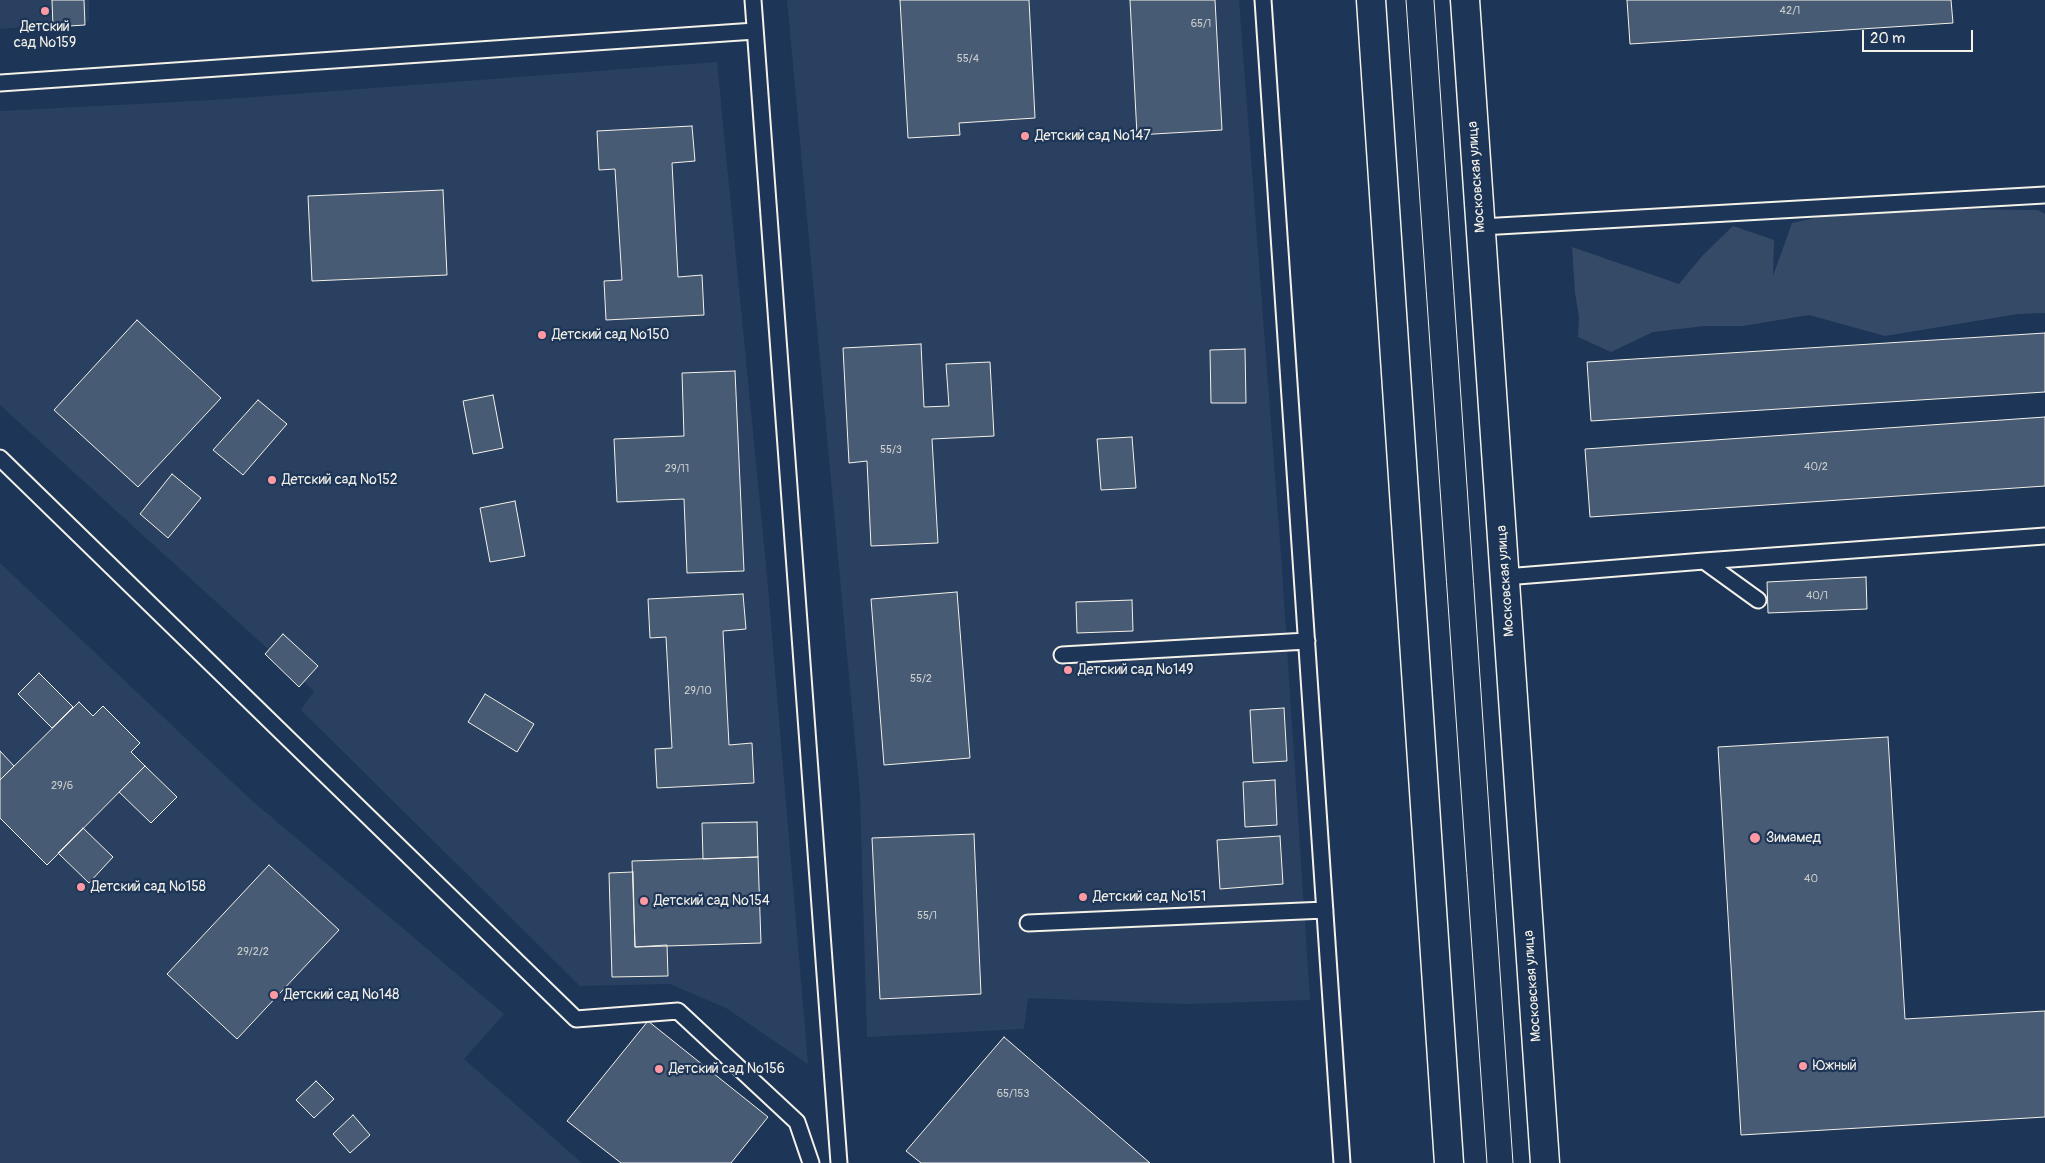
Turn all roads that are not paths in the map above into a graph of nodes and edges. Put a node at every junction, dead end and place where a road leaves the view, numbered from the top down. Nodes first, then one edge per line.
1 (753, 0) edge
2 (1263, 0) edge
3 (1371, 0) edge
4 (1465, 0) edge
5 (755, 31) junction
6 (0, 83) edge
7 (2045, 195) edge
8 (1481, 227) junction
9 (0, 458) edge
10 (2045, 536) edge
11 (1704, 561) junction
12 (1505, 577) junction
13 (1758, 600) dead end
14 (1307, 641) junction
15 (1062, 655) dead end
16 (1324, 910) junction
17 (1028, 923) dead end
18 (811, 1163) edge
19 (839, 1163) edge
20 (1342, 1163) edge
21 (1449, 1163) edge
22 (1545, 1163) edge

1 - 5 lane
2 - 14 lane
3 - 21 street
4 - 8 street, Московская улица
5 - 6 lane
5 - 19 lane
7 - 8 lane
8 - 12 street, Московская улица
9 - 18 lane
10 - 11 lane
11 - 12 lane
11 - 13 lane
12 - 22 street, Московская улица
14 - 15 lane
14 - 16 lane
16 - 17 lane
16 - 20 lane

